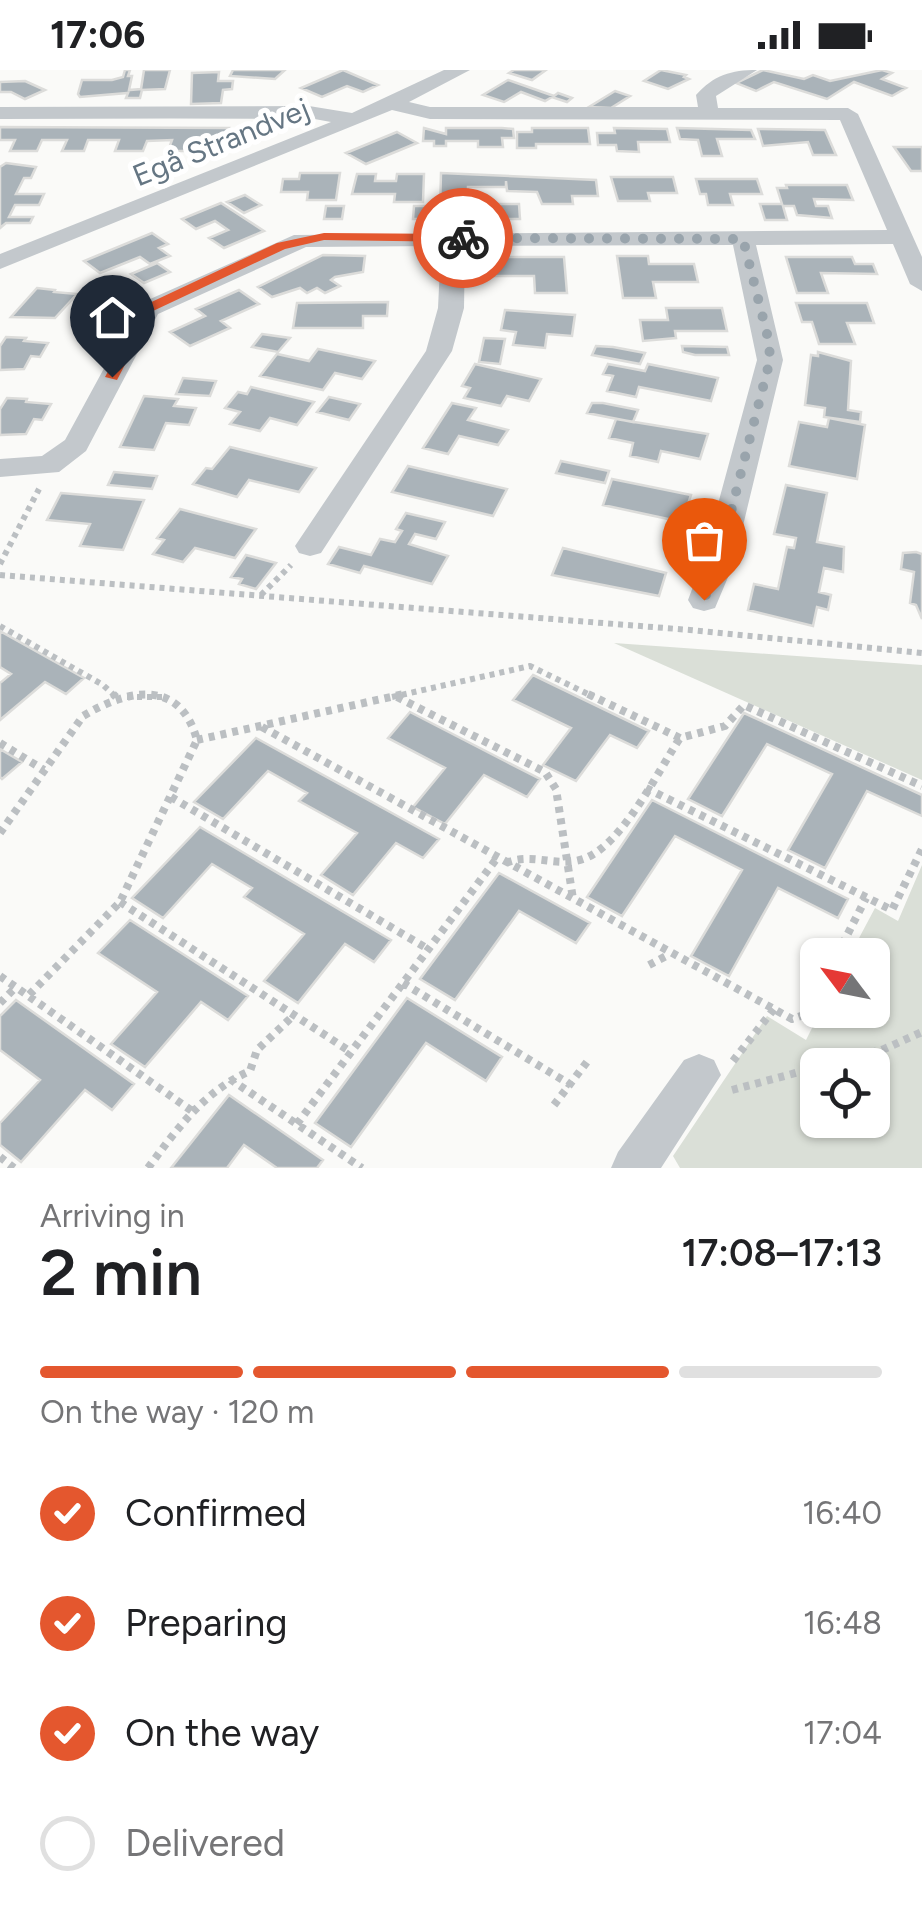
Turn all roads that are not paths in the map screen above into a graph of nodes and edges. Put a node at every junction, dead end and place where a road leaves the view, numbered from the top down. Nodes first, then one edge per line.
1 (460, 70) edge
2 (747, 70) edge
3 (392, 104) junction
4 (0, 114) edge
5 (709, 114) junction
6 (355, 120) junction
7 (453, 238) junction
8 (900, 238) junction
9 (743, 239) junction
10 (0, 262) edge
11 (922, 284) edge
12 (0, 468) edge
13 (310, 546) road end
14 (704, 600) dead end
15 (706, 1081) road end
16 (634, 1168) edge

1 - 3 street, Egå Strandvej
2 - 5 street
3 - 5 street
3 - 6 street, Egå Strandvej
4 - 6 street
5 - 8 street
6 - 10 street, Egå Strandvej
7 - 9 street
7 - 12 street
7 - 13 street
8 - 9 street
8 - 11 street
9 - 14 street
15 - 16 street

